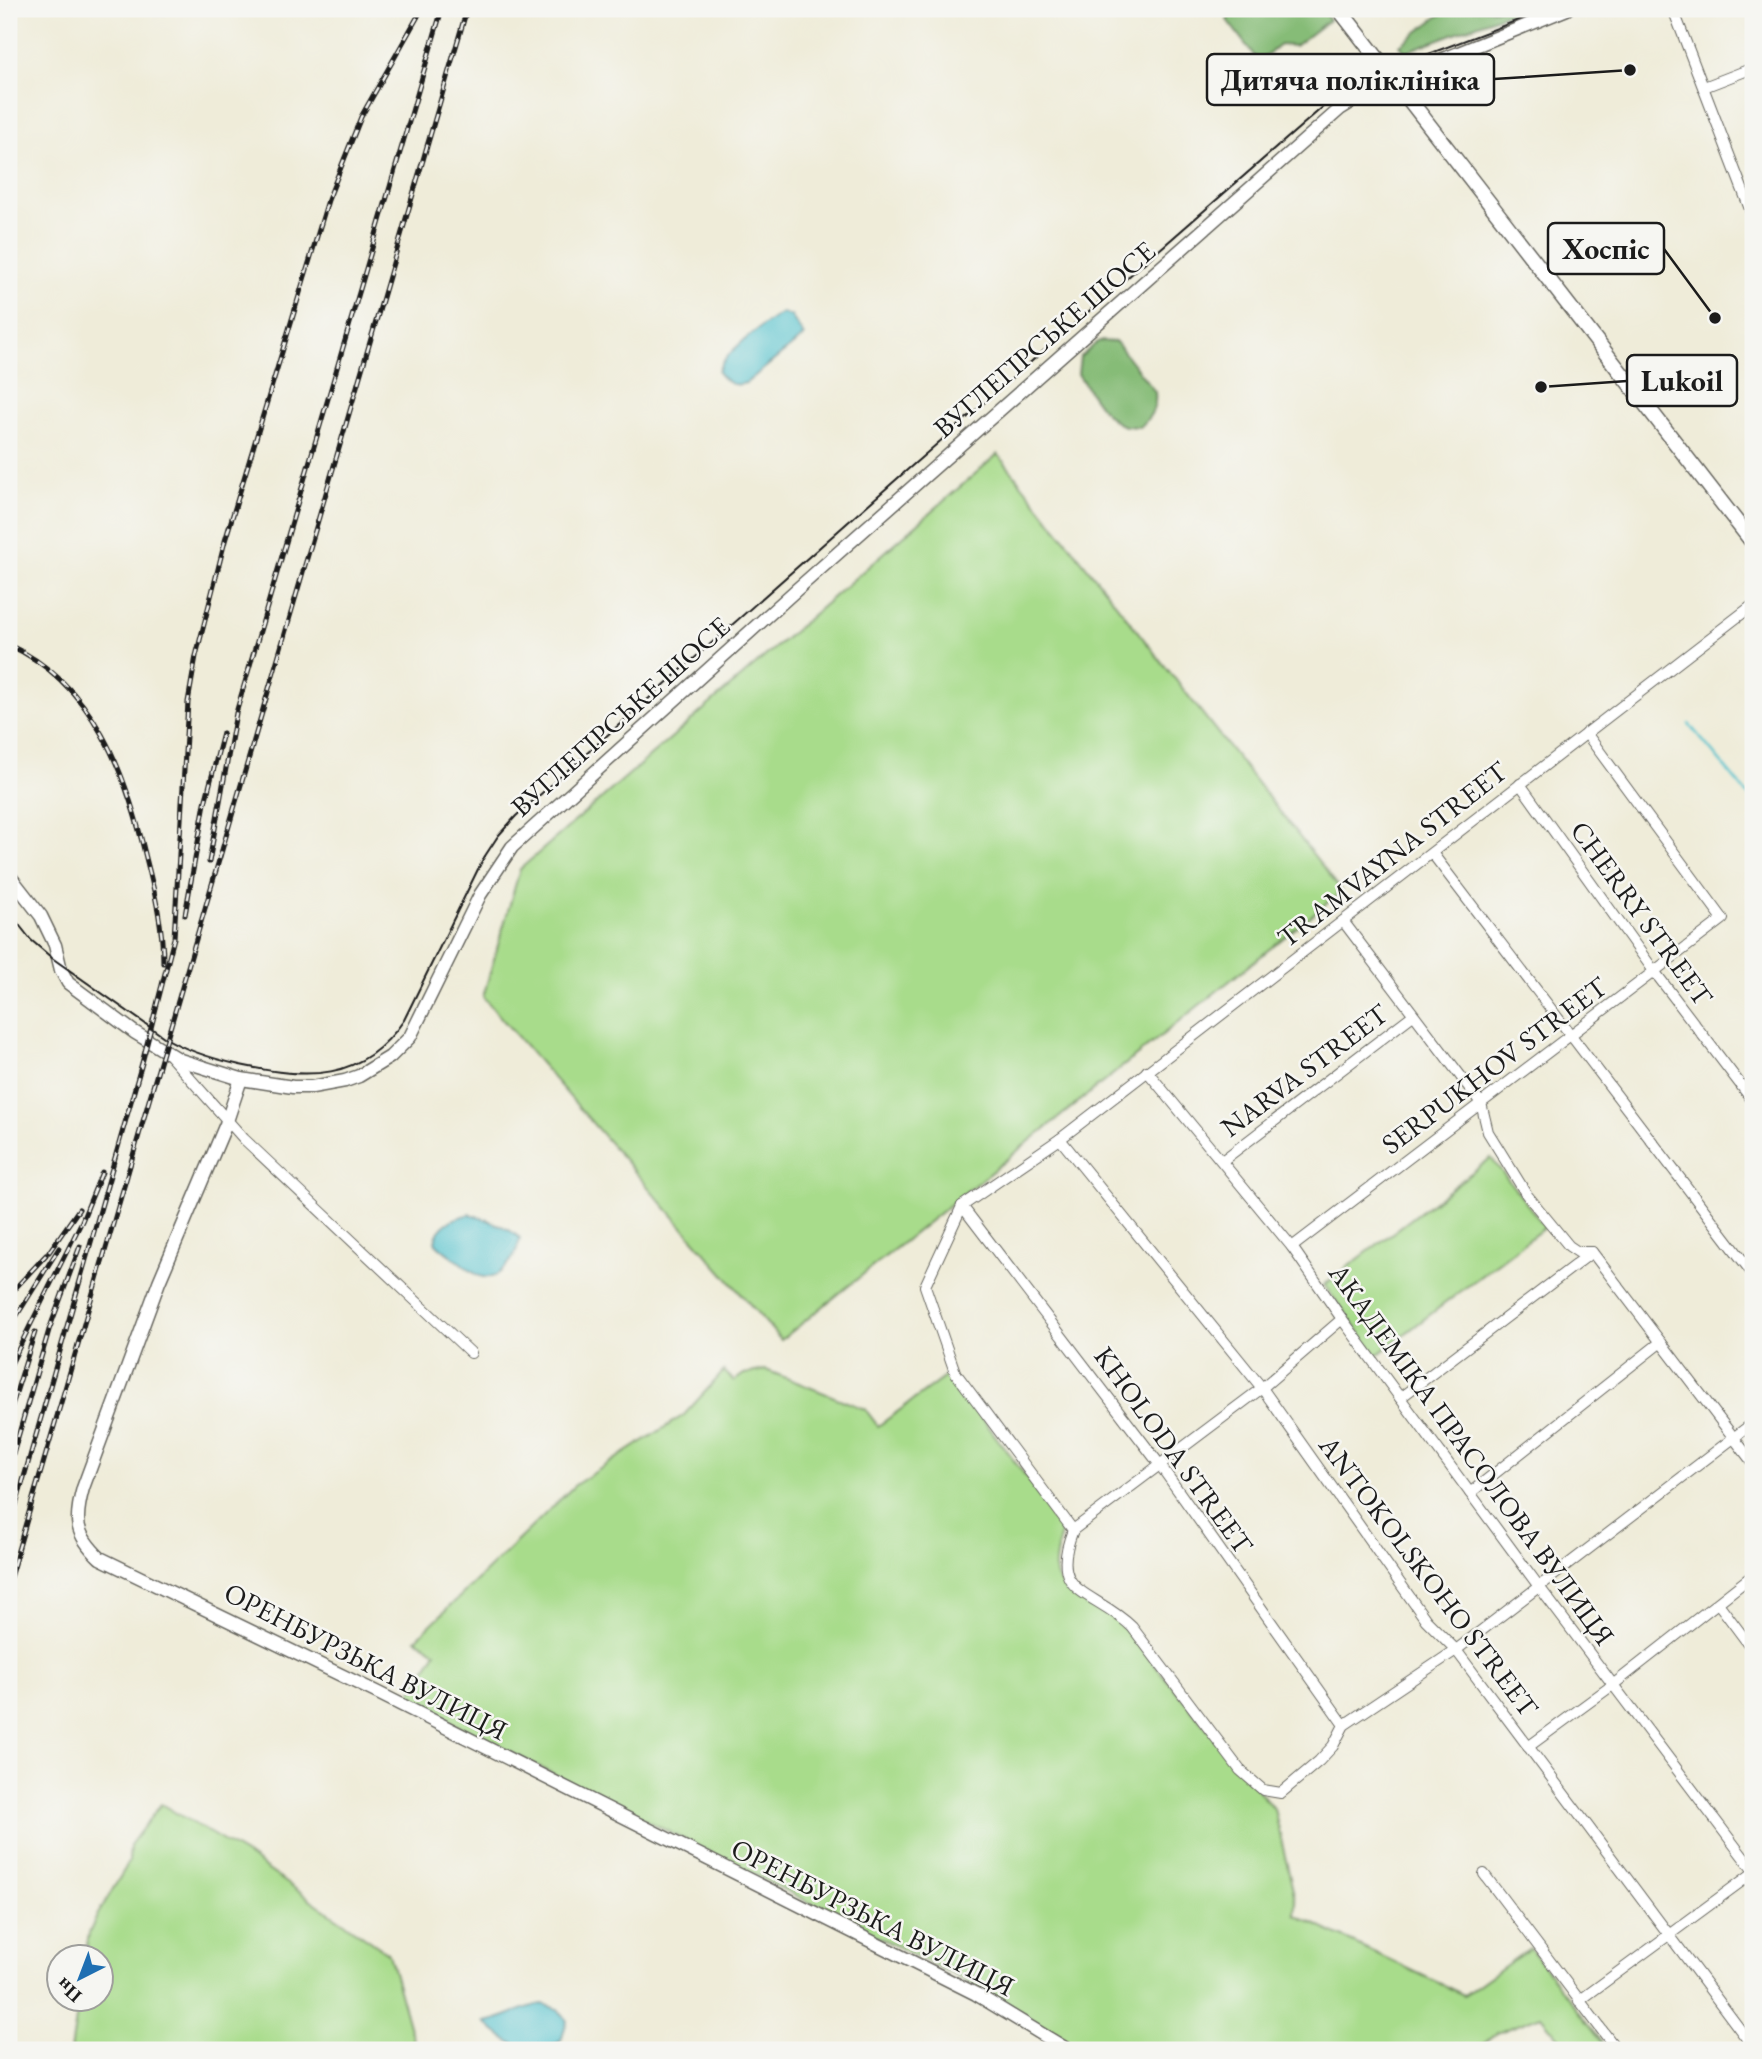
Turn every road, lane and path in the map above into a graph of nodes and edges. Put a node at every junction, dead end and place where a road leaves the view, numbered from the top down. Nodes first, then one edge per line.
1 (1339, 9) edge
2 (1567, 9) edge
3 (1673, 9) edge
4 (1753, 68) edge
5 (1394, 79) junction
6 (1703, 87) junction
7 (1752, 210) edge
8 (1753, 543) edge
9 (1753, 605) edge
10 (1586, 733) junction
11 (1520, 784) junction
12 (1432, 852) junction
13 (9, 875) edge
14 (1343, 921) junction
15 (1654, 971) junction
16 (1412, 1015) junction
17 (1570, 1036) junction
18 (170, 1055) junction
19 (1147, 1071) junction
20 (241, 1079) junction
21 (1753, 1101) edge
22 (1481, 1103) junction
23 (227, 1121) junction
24 (1060, 1139) junction
25 (1223, 1161) junction
26 (962, 1206) junction
27 (1292, 1247) junction
28 (1592, 1252) junction
29 (1753, 1274) edge
30 (1342, 1319) junction
31 (1661, 1342) junction
32 (471, 1353) dead end
33 (1262, 1388) junction
34 (1400, 1398) junction
35 (1753, 1423) edge
36 (1734, 1438) junction
37 (1753, 1463) edge
38 (1160, 1465) junction
39 (1470, 1493) junction
40 (1073, 1530) junction
41 (1753, 1575) edge
42 (1540, 1588) junction
43 (1718, 1603) junction
44 (1456, 1650) junction
45 (1753, 1650) edge
46 (1614, 1685) junction
47 (1344, 1725) junction
48 (1528, 1747) junction
49 (1753, 1871) edge
50 (1484, 1874) dead end
51 (1668, 1935) junction
52 (1579, 2001) junction
53 (1753, 2047) edge
54 (1068, 2050) edge
55 (1617, 2050) edge

1 - 5 main road
2 - 5 street, ВУГЛЕГІРСЬКЕ ШОСЕ
3 - 6 street
4 - 6 street
5 - 8 main road
5 - 20 street, ВУГЛЕГІРСЬКЕ ШОСЕ
6 - 7 street
9 - 10 street, TRAMVAYNA STREET
10 - 11 street, TRAMVAYNA STREET
10 - 15 street, SERPUKHOV STREET
11 - 12 street, TRAMVAYNA STREET
11 - 15 street, CHERRY STREET
12 - 14 street, TRAMVAYNA STREET
12 - 17 street
13 - 18 street, ВУГЛЕГІРСЬКЕ ШОСЕ
14 - 16 street
14 - 19 street, TRAMVAYNA STREET
15 - 17 street, SERPUKHOV STREET
15 - 21 street, CHERRY STREET
16 - 22 street
16 - 25 street, NARVA STREET
17 - 22 street, SERPUKHOV STREET
17 - 29 street
18 - 20 street, ВУГЛЕГІРСЬКЕ ШОСЕ
18 - 23 street
19 - 24 street, TRAMVAYNA STREET
19 - 25 street, АКАДЕМІКА ПРАСОЛОВА ВУЛИЦЯ
20 - 23 street, ОРЕНБУРЗЬКА ВУЛИЦЯ
22 - 27 street, SERPUKHOV STREET
22 - 28 street
23 - 32 street
23 - 54 street, ОРЕНБУРЗЬКА ВУЛИЦЯ
24 - 26 street, TRAMVAYNA STREET
24 - 33 street, ANTOKOLSKOHO STREET
25 - 27 street, АКАДЕМІКА ПРАСОЛОВА ВУЛИЦЯ
26 - 38 street, KHOLODA STREET
26 - 40 street
27 - 30 street, АКАДЕМІКА ПРАСОЛОВА ВУЛИЦЯ
28 - 31 street
28 - 34 street
30 - 33 street
30 - 34 street, АКАДЕМІКА ПРАСОЛОВА ВУЛИЦЯ
31 - 36 street
31 - 39 street
33 - 38 street
33 - 44 street, ANTOKOLSKOHO STREET
34 - 39 street, АКАДЕМІКА ПРАСОЛОВА ВУЛИЦЯ
35 - 36 street
36 - 37 street
36 - 42 street
38 - 40 street
38 - 47 street, KHOLODA STREET
39 - 42 street, АКАДЕМІКА ПРАСОЛОВА ВУЛИЦЯ
40 - 47 street
41 - 43 street
42 - 44 street
42 - 46 street, АКАДЕМІКА ПРАСОЛОВА ВУЛИЦЯ
43 - 45 street
43 - 46 street
44 - 47 street
44 - 48 street, ANTOKOLSKOHO STREET
46 - 48 street
46 - 49 street, АКАДЕМІКА ПРАСОЛОВА ВУЛИЦЯ
48 - 51 street, ANTOKOLSKOHO STREET
49 - 51 street
50 - 52 street
51 - 52 street
51 - 53 street, ANTOKOLSKOHO STREET
52 - 55 street

